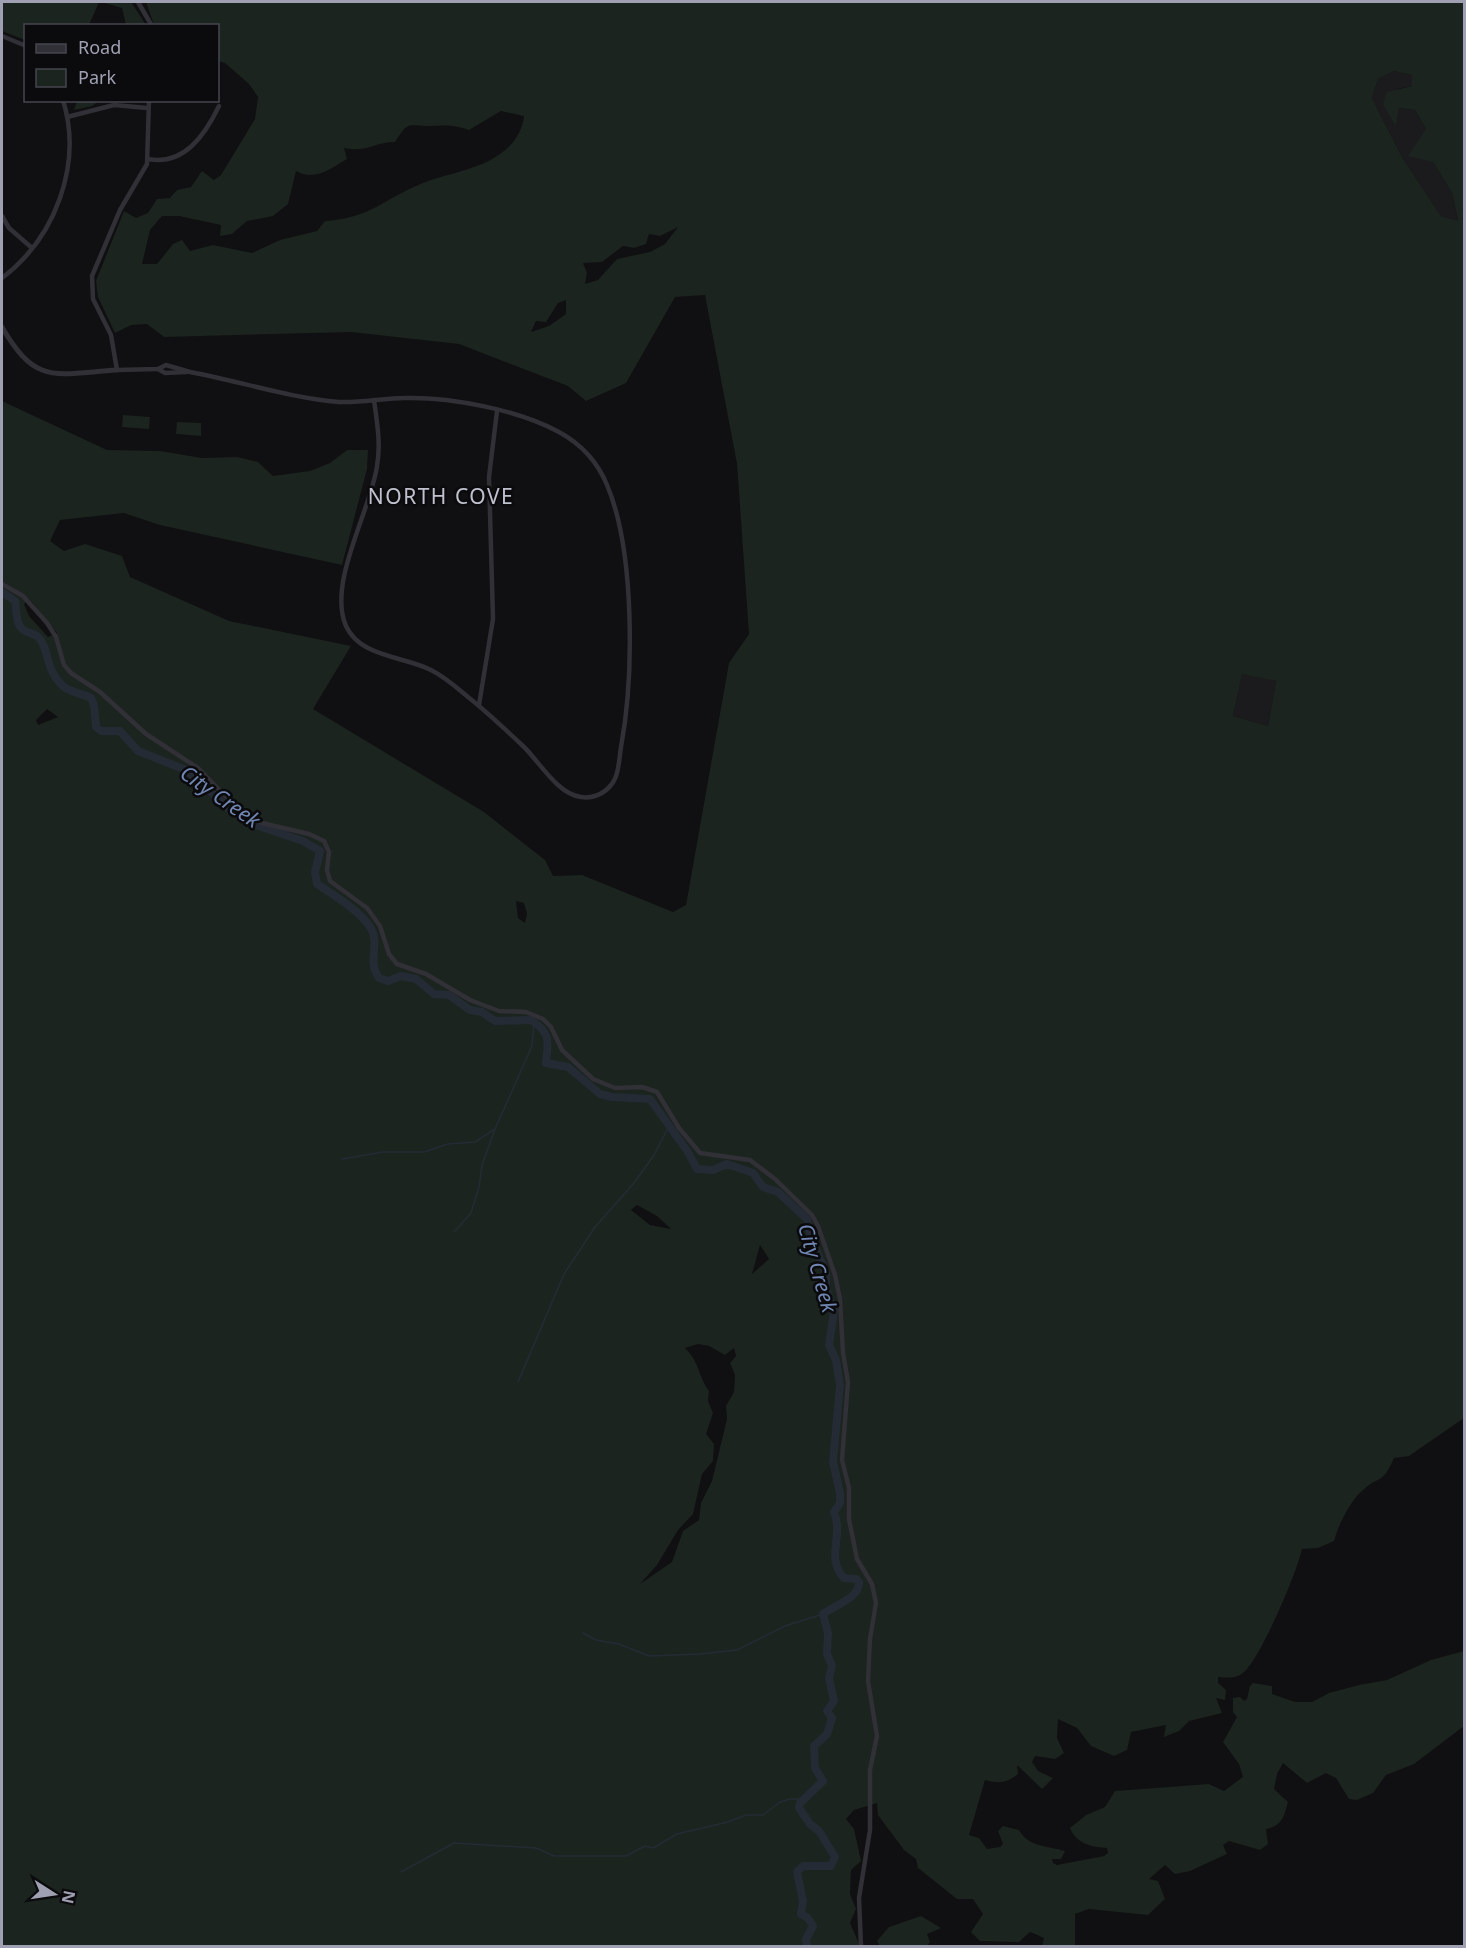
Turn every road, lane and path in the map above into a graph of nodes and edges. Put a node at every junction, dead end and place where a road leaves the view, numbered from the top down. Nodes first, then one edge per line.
1 (138, 2) edge
2 (151, 24) edge
3 (2, 36) edge
4 (24, 45) edge
5 (63, 102) edge
6 (148, 102) edge
7 (219, 106) dead end
8 (147, 108) junction
9 (67, 117) junction
10 (148, 159) junction
11 (2, 216) edge
12 (32, 248) junction
13 (2, 278) edge
14 (2, 327) edge
15 (117, 370) junction
16 (374, 400) junction
17 (497, 411) junction
18 (2, 584) edge
19 (478, 705) junction
20 (861, 1947) edge

1 - 2 street
3 - 4 street
5 - 9 street
6 - 8 street
7 - 10 street
8 - 9 street
8 - 10 street
9 - 12 street
10 - 15 street
11 - 12 street
12 - 13 street
14 - 15 street
15 - 16 street
16 - 17 street
16 - 19 street
17 - 19 street
17 - 19 street
18 - 20 street

